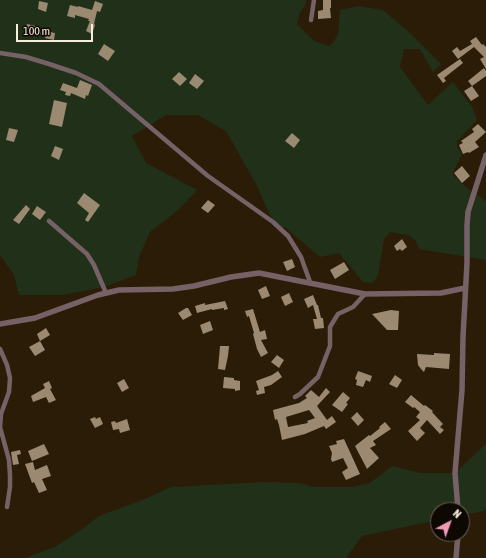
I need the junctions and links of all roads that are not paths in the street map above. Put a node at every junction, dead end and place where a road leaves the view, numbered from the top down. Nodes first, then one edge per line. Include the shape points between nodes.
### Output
1 (314, 0) edge
2 (311, 20) dead end
3 (0, 53) edge
4 (486, 155) edge
5 (49, 222) dead end
6 (310, 282) junction
7 (465, 288) junction
8 (106, 293) junction
9 (365, 294) junction
10 (0, 324) edge
11 (0, 349) edge
12 (295, 397) dead end
13 (0, 428) edge
14 (457, 502) edge
15 (7, 507) dead end
16 (457, 542) edge
17 (456, 558) edge

1 - 2 street
3 - 6 street via 49,64 99,84 208,176 273,222 288,236 301,257
4 - 7 street via 468,212
5 - 8 street via 87,254
6 - 8 street via 259,273 173,289 119,290
6 - 9 street
7 - 9 street via 434,293
7 - 14 street via 462,390 455,473
8 - 10 street via 35,318
9 - 12 street via 353,307 338,314 330,328 330,346 318,377
11 - 13 street via 10,378
13 - 15 street via 9,460 10,487
16 - 17 street

